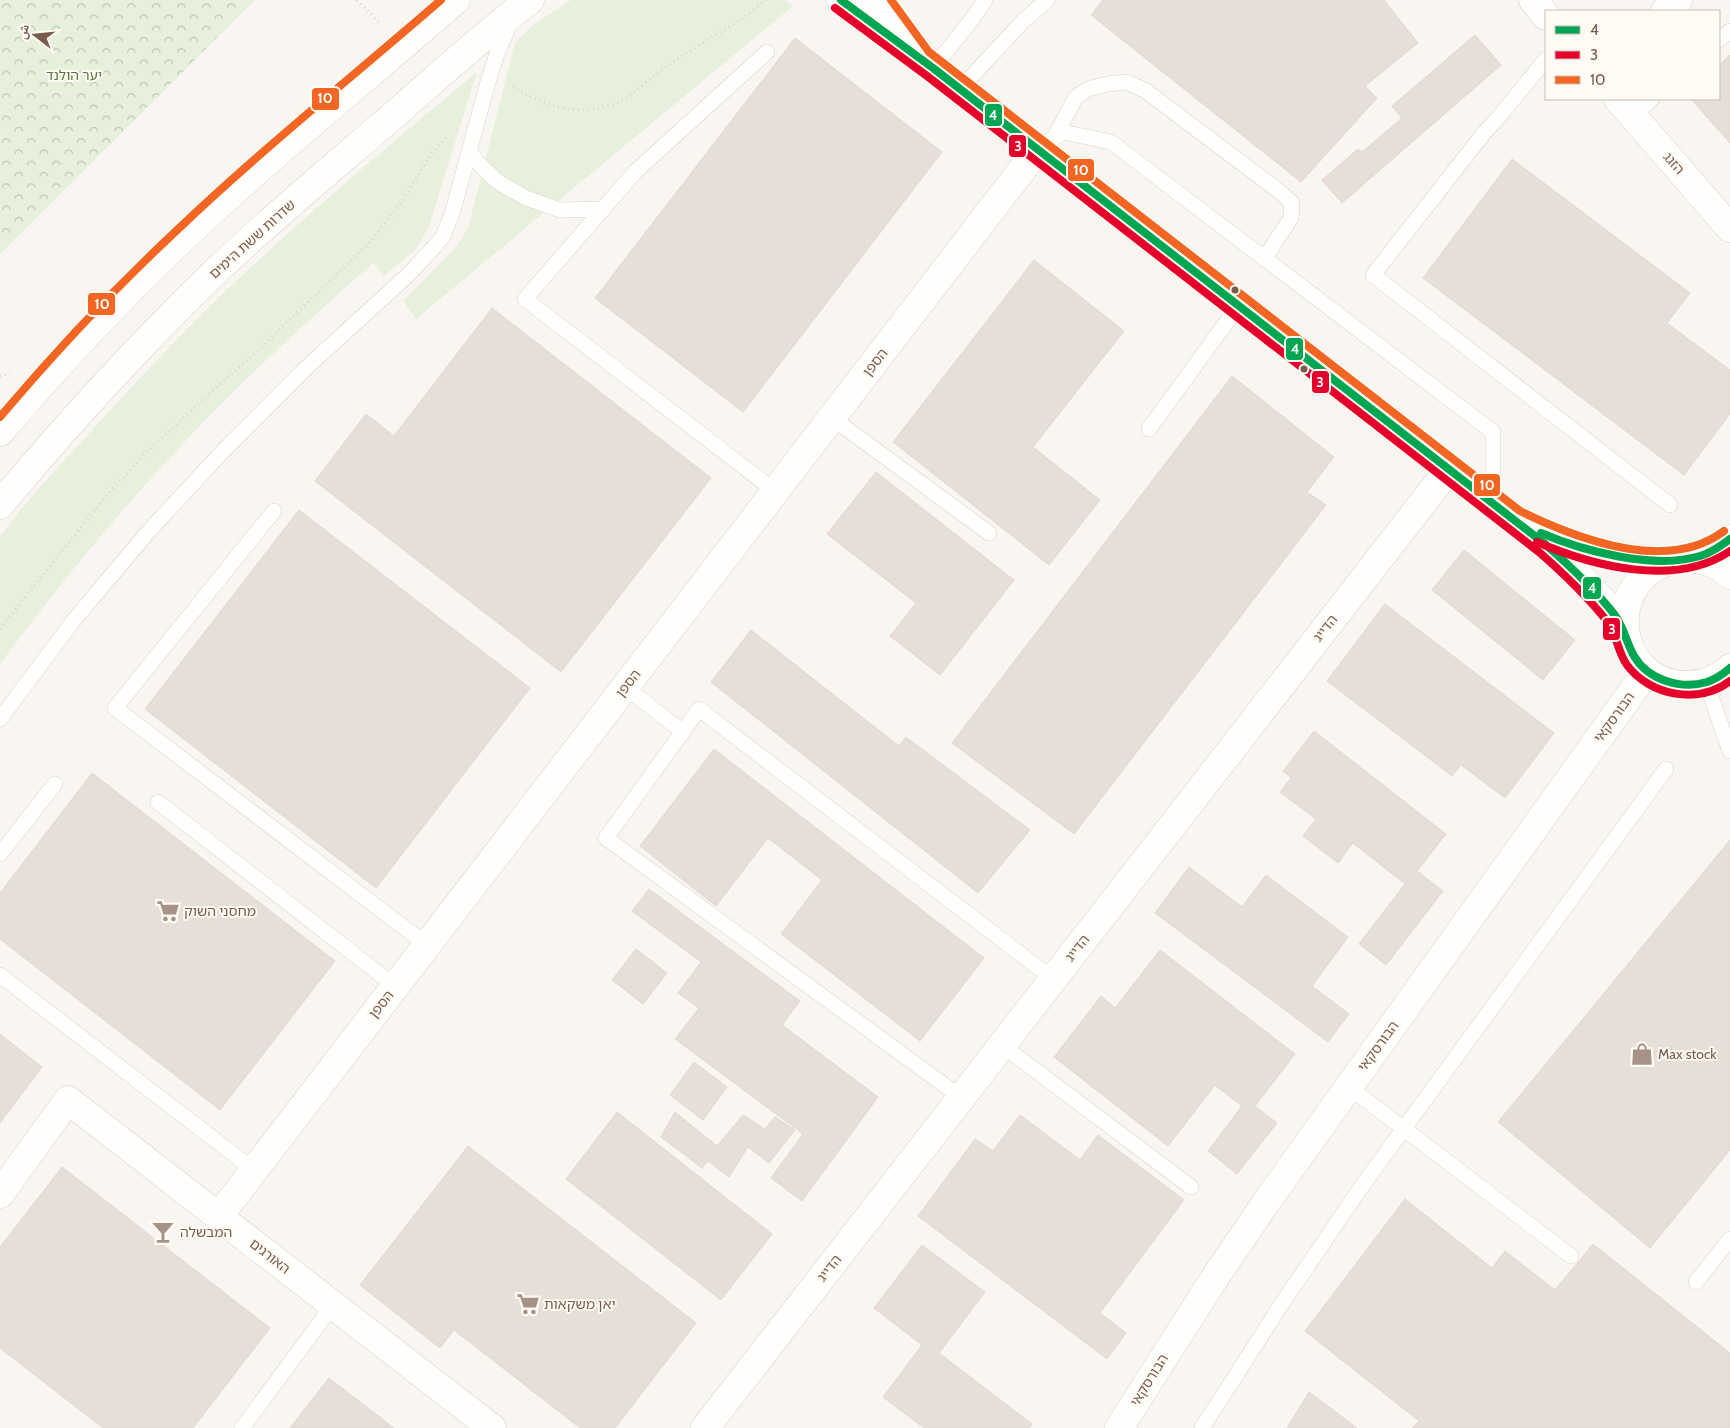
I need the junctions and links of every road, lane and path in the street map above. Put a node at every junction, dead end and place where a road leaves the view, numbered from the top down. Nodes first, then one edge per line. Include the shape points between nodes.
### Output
1 (456, 0) edge
2 (530, 0) edge
3 (765, 0) edge
4 (841, 0) edge
5 (879, 0) edge
6 (985, 0) edge
7 (1047, 0) edge
8 (1533, 0) edge
9 (1678, 0) edge
10 (1666, 10) edge
11 (1545, 15) edge
12 (1730, 30) edge
13 (1720, 39) edge
14 (767, 52) dead end
15 (1545, 60) edge
16 (927, 64) junction
17 (960, 89) junction
18 (1634, 104) edge
19 (481, 108) junction
20 (1046, 143) junction
21 (469, 151) junction
22 (604, 209) junction
23 (1730, 228) edge
24 (1264, 259) junction
25 (1239, 305) junction
26 (832, 418) junction
27 (1149, 429) dead end
28 (0, 432) edge
29 (1449, 469) junction
30 (775, 492) junction
31 (1493, 503) junction
32 (1670, 504) dead end
33 (0, 505) edge
34 (274, 511) dead end
35 (1515, 520) junction
36 (989, 534) dead end
37 (1730, 539) edge
38 (1680, 560) junction
39 (1730, 575) edge
40 (0, 629) edge
41 (1624, 629) junction
42 (1730, 668) edge
43 (1647, 671) junction
44 (1706, 682) junction
45 (625, 687) junction
46 (0, 719) edge
47 (683, 732) junction
48 (1730, 751) edge
49 (1666, 769) dead end
50 (55, 784) dead end
51 (158, 802) dead end
52 (0, 854) edge
53 (427, 945) junction
54 (0, 975) edge
55 (1054, 979) junction
56 (395, 986) junction
57 (1002, 1045) junction
58 (1349, 1087) junction
59 (962, 1098) junction
60 (1405, 1129) junction
61 (254, 1170) junction
62 (1191, 1187) dead end
63 (0, 1194) edge
64 (219, 1216) junction
65 (1730, 1240) edge
66 (1570, 1256) dead end
67 (1696, 1282) dead end
68 (333, 1305) junction
69 (242, 1428) edge
70 (492, 1428) edge
71 (705, 1428) edge
72 (1119, 1428) edge
73 (1202, 1428) edge

1 - 28 street via 182,239 84,337
2 - 19 lane via 512,21 500,46
2 - 33 street, שדרות ששת הימים via 334,166 214,273 118,370
3 - 19 path via 677,59 632,95 616,103 593,110 571,110 530,98 510,84
4 - 16 street
5 - 16 street
6 - 16 lane via 970,22
7 - 17 lane
8 - 11 street
9 - 10 street
12 - 13 lane
14 - 22 lane via 636,171
15 - 32 lane via 1484,132 1373,275
16 - 17 street
17 - 20 street
18 - 23 street, הזגג
19 - 21 lane
19 - 40 path via 447,135 430,155 402,202 370,242 208,394 107,495
20 - 24 lane via 1063,132 1111,142
20 - 24 lane via 1076,97 1088,90 1127,82 1146,91 1292,203 1291,218
20 - 25 street
20 - 26 street, הספן
21 - 22 lane via 498,182 526,198 560,210
21 - 46 lane via 448,225 424,260 306,368 148,532 74,620
22 - 30 lane via 524,299
24 - 31 lane via 1493,432
25 - 27 lane
25 - 29 street
26 - 30 street, הספן
26 - 36 lane
29 - 31 street
29 - 55 street, הדייג
30 - 45 street, הספן
31 - 35 street
34 - 53 lane via 115,708
35 - 38 street via 1584,548 1622,557
35 - 41 street via 1588,584
37 - 38 street via 1711,551
38 - 39 street via 1716,565
38 - 41 street via 1646,573 1626,604
41 - 43 street via 1631,652
42 - 44 street
43 - 44 street via 1669,683
43 - 58 street, הבורסקאי
44 - 48 lane
45 - 47 lane
45 - 53 street, הספן
47 - 55 lane via 699,709
47 - 59 lane via 606,838
49 - 60 lane
50 - 52 lane
51 - 56 lane
53 - 56 street, הספן
54 - 61 lane
55 - 57 street, הדייג
56 - 61 street, הספן
57 - 59 street, הדייג
57 - 62 lane
58 - 60 lane
58 - 72 street, הבורסקאי via 1219,1271
59 - 71 street, הדייג
60 - 66 lane
60 - 73 lane via 1322,1244
61 - 64 street, הספן
63 - 64 street, האורגים via 68,1100
64 - 68 street, האורגים
65 - 67 lane
68 - 69 lane
68 - 70 street, האורגים

